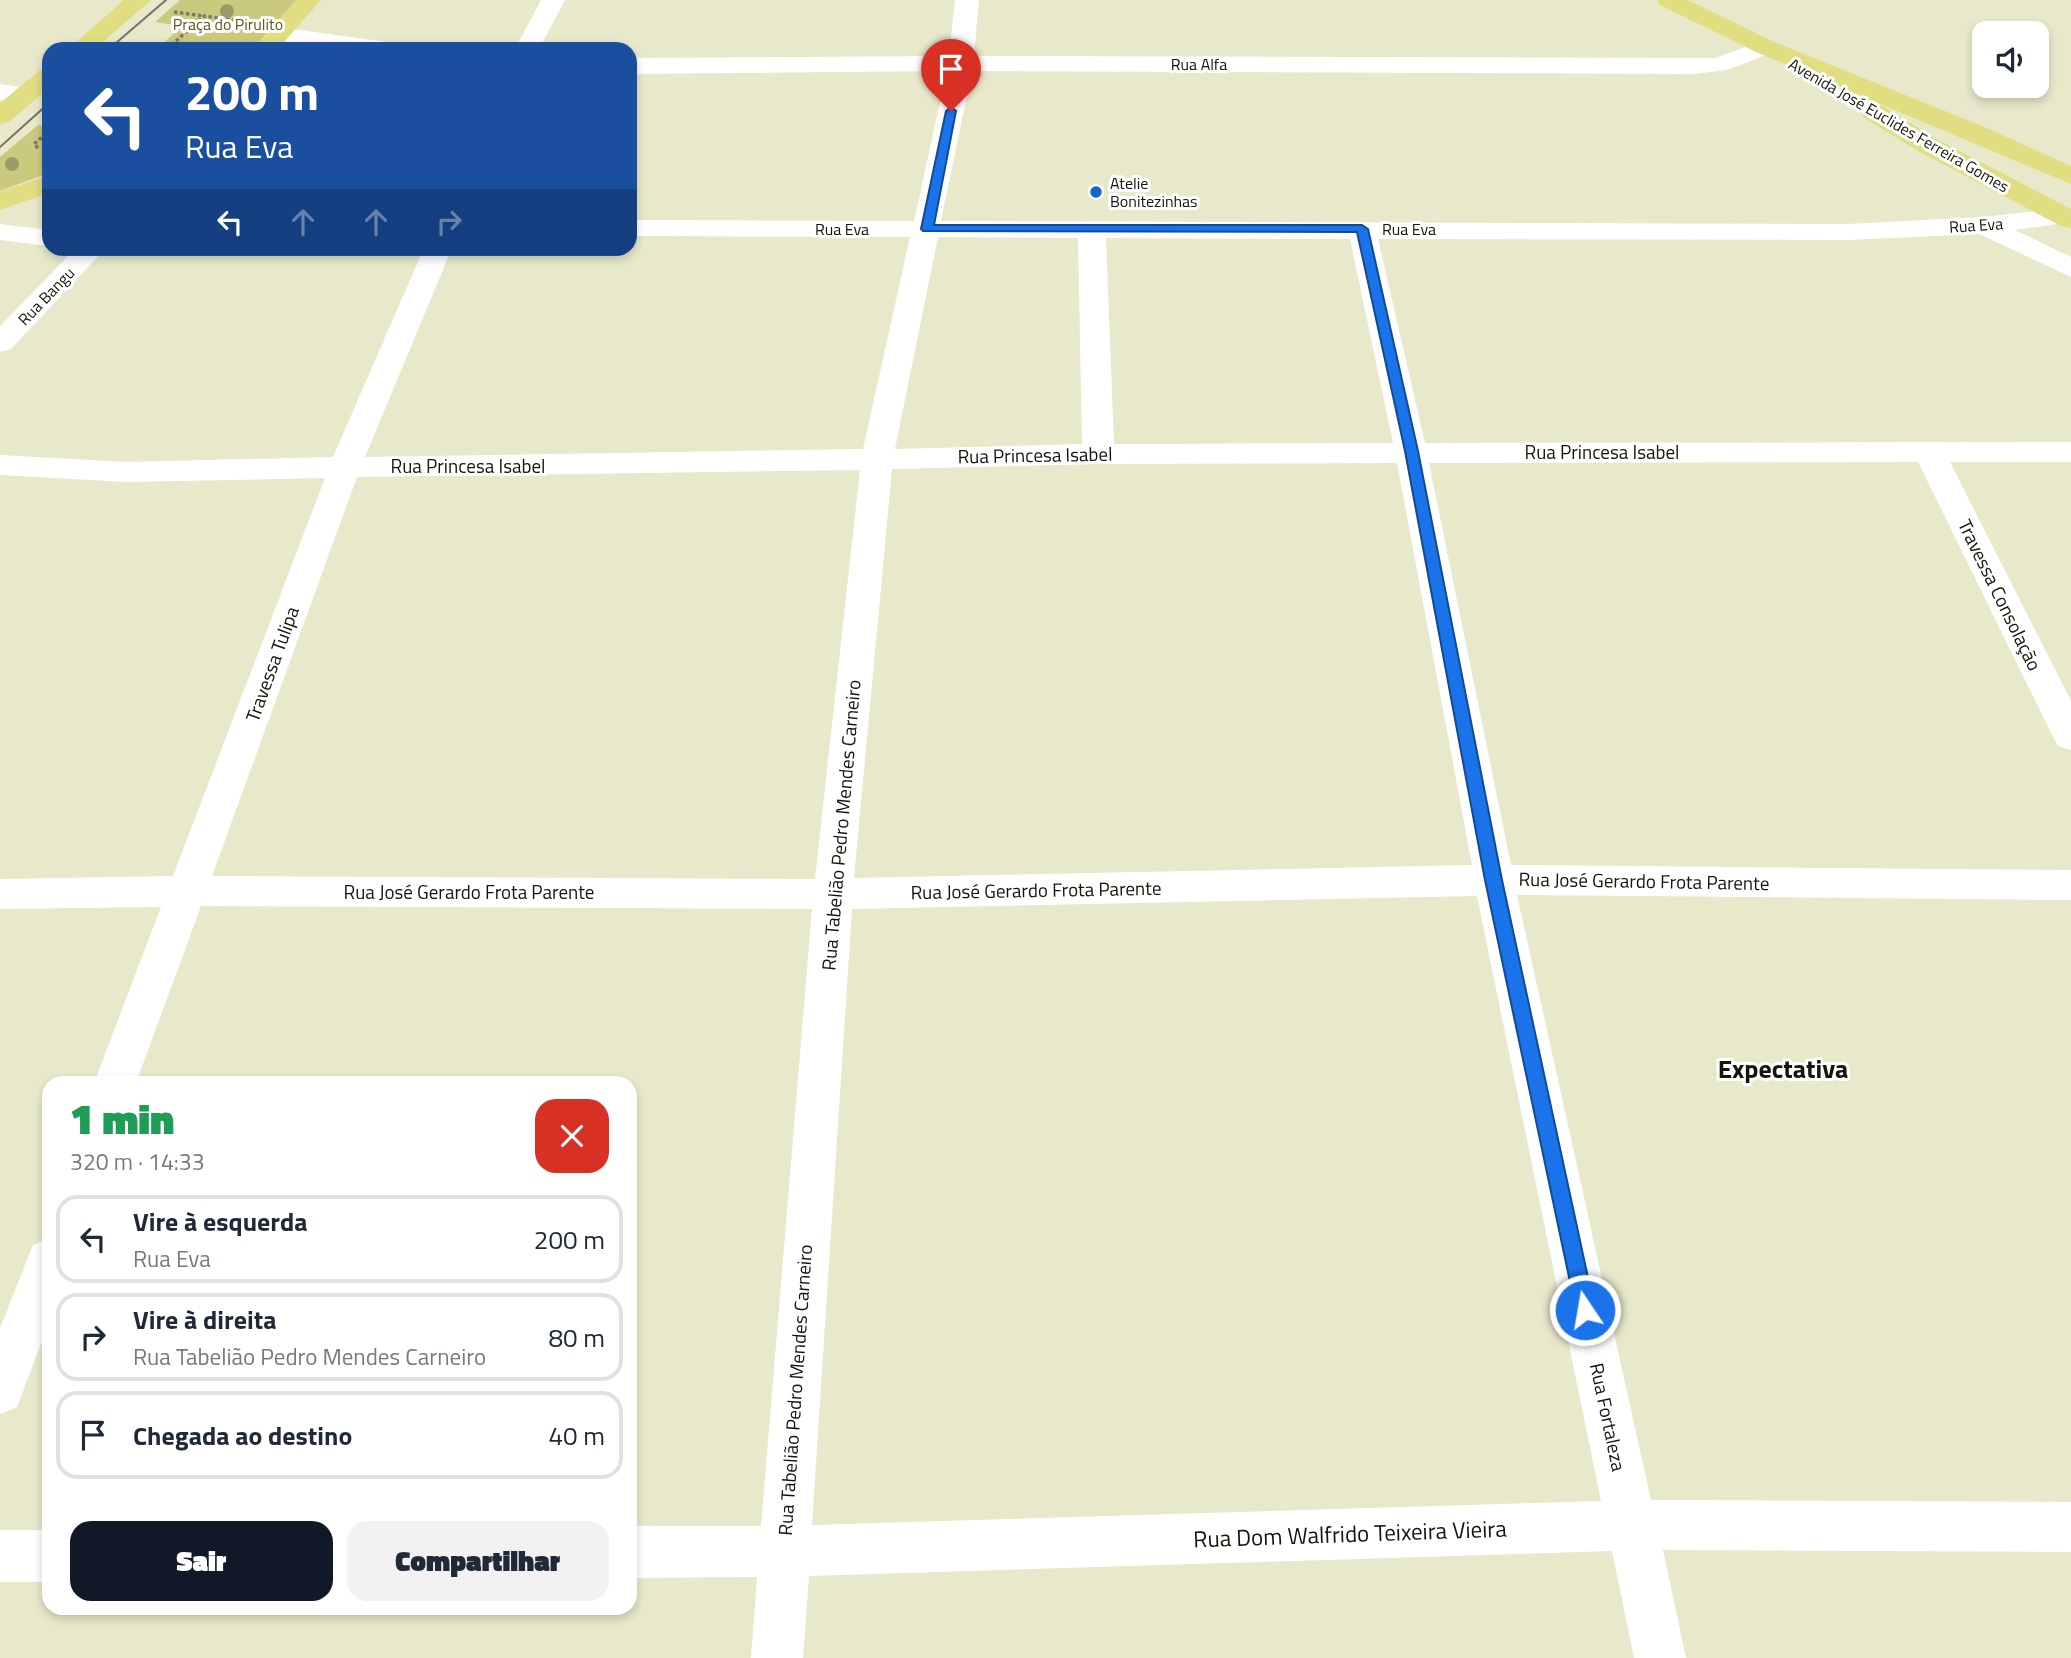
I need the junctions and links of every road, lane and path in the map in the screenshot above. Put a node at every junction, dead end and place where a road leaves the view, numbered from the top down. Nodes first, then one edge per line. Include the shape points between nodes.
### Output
1 (139, 0) edge
2 (309, 0) edge
3 (553, 0) edge
4 (967, 0) edge
5 (1669, 0) edge
6 (183, 13) dead end
7 (176, 18) dead end
8 (275, 37) edge
9 (88, 42) edge
10 (175, 42) edge
11 (322, 42) edge
12 (531, 42) edge
13 (1765, 47) junction
14 (961, 63) junction
15 (637, 66) edge
16 (42, 81) edge
17 (0, 92) edge
18 (26, 94) junction
19 (0, 116) edge
20 (42, 138) edge
21 (34, 145) dead end
22 (2071, 176) edge
23 (42, 186) edge
24 (0, 202) edge
25 (2067, 218) edge
26 (1983, 225) junction
27 (637, 228) edge
28 (927, 229) junction
29 (1092, 229) junction
30 (1362, 229) junction
31 (0, 232) edge
32 (42, 237) edge
33 (84, 256) edge
34 (435, 256) edge
35 (2071, 268) edge
36 (0, 343) edge
37 (1411, 451) junction
38 (2071, 452) edge
39 (1929, 453) junction
40 (1098, 454) junction
41 (877, 458) junction
42 (0, 465) edge
43 (345, 467) junction
44 (2071, 737) edge
45 (1494, 880) junction
46 (2071, 885) edge
47 (187, 891) junction
48 (0, 894) edge
49 (834, 894) junction
50 (118, 1076) edge
51 (42, 1279) edge
52 (0, 1391) edge
53 (1631, 1525) junction
54 (2071, 1527) edge
55 (783, 1551) junction
56 (637, 1552) edge
57 (0, 1556) edge
58 (42, 1556) edge
59 (777, 1658) edge
60 (1660, 1658) edge

1 - 9 main road
2 - 8 main road
3 - 12 street
4 - 14 street, Rua Tabelião Pedro Mendes Carneiro
5 - 13 main road, Avenida José Euclides Ferreira Gomes
6 - 7 path
8 - 10 path via 204,16
8 - 11 street
13 - 14 street, Rua Alfa via 1718,65 1694,66
13 - 22 main road, Avenida José Euclides Ferreira Gomes
13 - 25 main road, Avenida José Euclides Ferreira Gomes via 1927,145
14 - 15 street, Rua Alfa
14 - 28 street, Rua Tabelião Pedro Mendes Carneiro
16 - 18 main road
17 - 18 street
18 - 19 main road
20 - 21 path
23 - 24 main road
25 - 26 street, Rua Eva
26 - 30 street, Rua Eva via 1847,232
26 - 35 street
27 - 28 street, Rua Eva
28 - 29 street, Rua Eva
28 - 41 street, Rua Tabelião Pedro Mendes Carneiro
29 - 30 street, Rua Eva
29 - 40 street
30 - 37 street, Rua Fortaleza
31 - 32 street
33 - 36 street, Rua Bangu
34 - 43 street, Travessa Tulipa
37 - 39 street, Rua Princesa Isabel
37 - 40 street, Rua Princesa Isabel
37 - 45 street, Rua Fortaleza
38 - 39 street, Rua Princesa Isabel
39 - 44 street, Travessa Consolação
40 - 41 street, Rua Princesa Isabel
41 - 43 street, Rua Princesa Isabel
41 - 49 street, Rua Tabelião Pedro Mendes Carneiro
42 - 43 street, Rua Princesa Isabel via 126,472
43 - 47 street, Travessa Tulipa
45 - 46 street, Rua José Gerardo Frota Parente
45 - 49 street, Rua José Gerardo Frota Parente
45 - 53 street, Rua Fortaleza
47 - 48 street, Rua José Gerardo Frota Parente
47 - 49 street, Rua José Gerardo Frota Parente
47 - 50 street, Travessa Tulipa
49 - 55 street, Rua Tabelião Pedro Mendes Carneiro
51 - 52 street
53 - 54 street, Rua Dom Walfrido Teixeira Vieira
53 - 55 street, Rua Dom Walfrido Teixeira Vieira
53 - 60 street, Rua Fortaleza
55 - 56 street, Rua Dom Walfrido Teixeira Vieira
55 - 59 street, Rua Tabelião Pedro Mendes Carneiro
57 - 58 street

